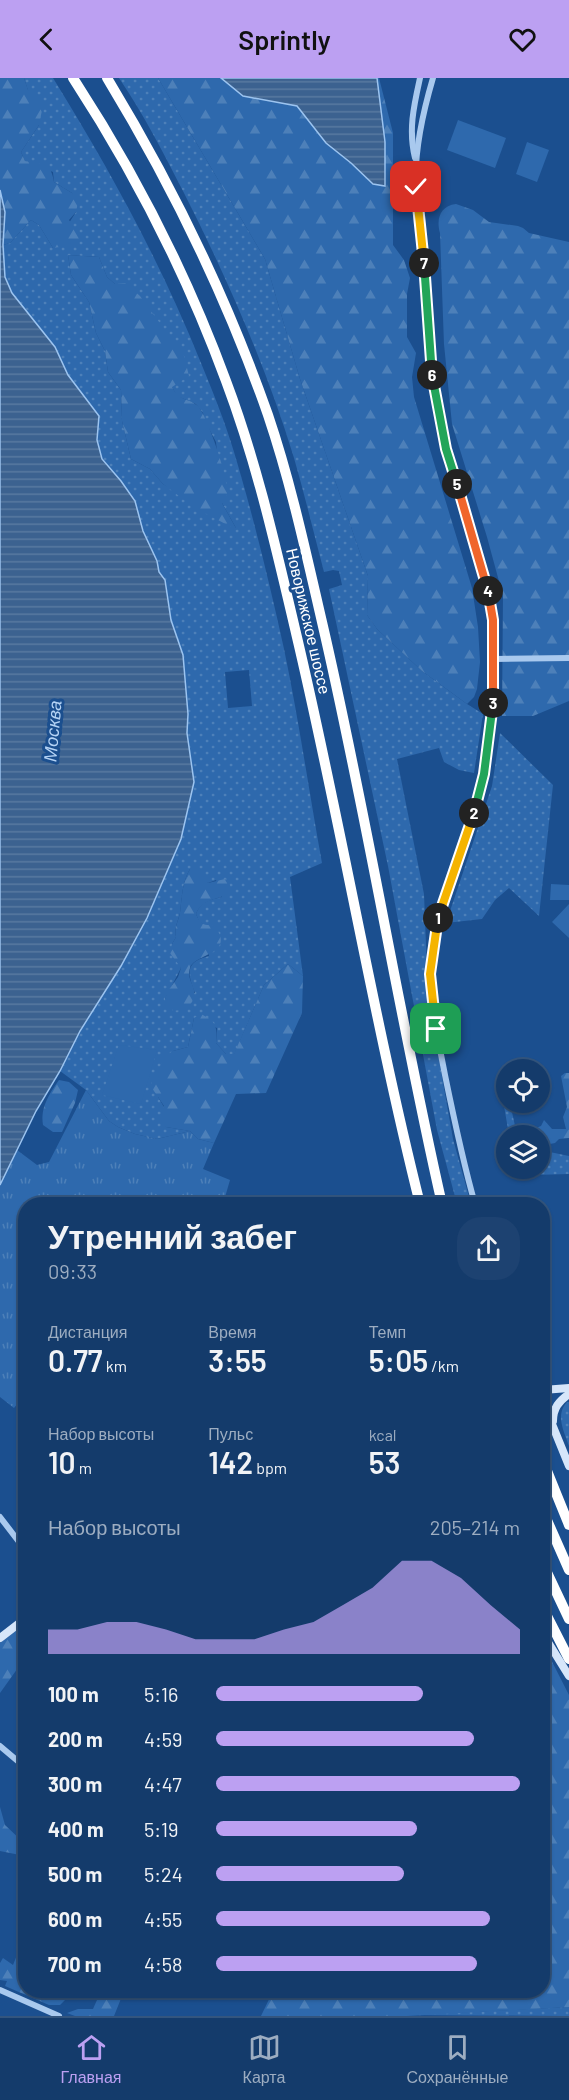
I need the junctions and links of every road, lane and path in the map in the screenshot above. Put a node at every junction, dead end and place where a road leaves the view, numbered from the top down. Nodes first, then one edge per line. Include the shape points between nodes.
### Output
1 (74, 78) edge
2 (107, 78) edge
3 (420, 78) edge
4 (433, 78) edge
5 (416, 161) junction
6 (569, 658) edge
7 (494, 659) junction
8 (418, 1197) edge
9 (441, 1197) edge
10 (473, 1197) edge
11 (569, 1388) edge
12 (550, 1389) edge
13 (569, 1394) edge
14 (550, 1417) edge
15 (554, 1425) junction
16 (569, 1467) edge
17 (550, 1478) edge
18 (0, 1517) edge
19 (569, 1525) edge
20 (550, 1527) edge
21 (18, 1541) edge
22 (569, 1570) edge
23 (550, 1579) edge
24 (569, 1619) edge
25 (550, 1622) edge
26 (18, 1624) edge
27 (0, 1638) edge
28 (550, 1645) edge
29 (569, 1659) edge
30 (569, 1676) edge
31 (0, 1746) edge
32 (18, 1761) edge
33 (0, 1990) edge
34 (18, 1998) edge
35 (18, 1998) edge
36 (59, 2016) edge

1 - 8 highway, Новорижское шоссе via 150,209 207,333 245,436 308,682
2 - 9 highway, Новорижское шоссе via 210,271 254,379 285,471 362,800
3 - 5 street via 412,114
4 - 5 street
5 - 7 street via 431,370 446,449 486,579
6 - 7 street
7 - 10 street via 484,774 470,826 441,904 430,974 454,1122
11 - 12 street
13 - 15 street via 555,1410
14 - 15 street
15 - 16 street
17 - 19 highway
18 - 21 street
20 - 22 highway
23 - 24 highway
25 - 29 highway
26 - 27 street
28 - 30 street
31 - 32 street
33 - 34 street
35 - 36 street

